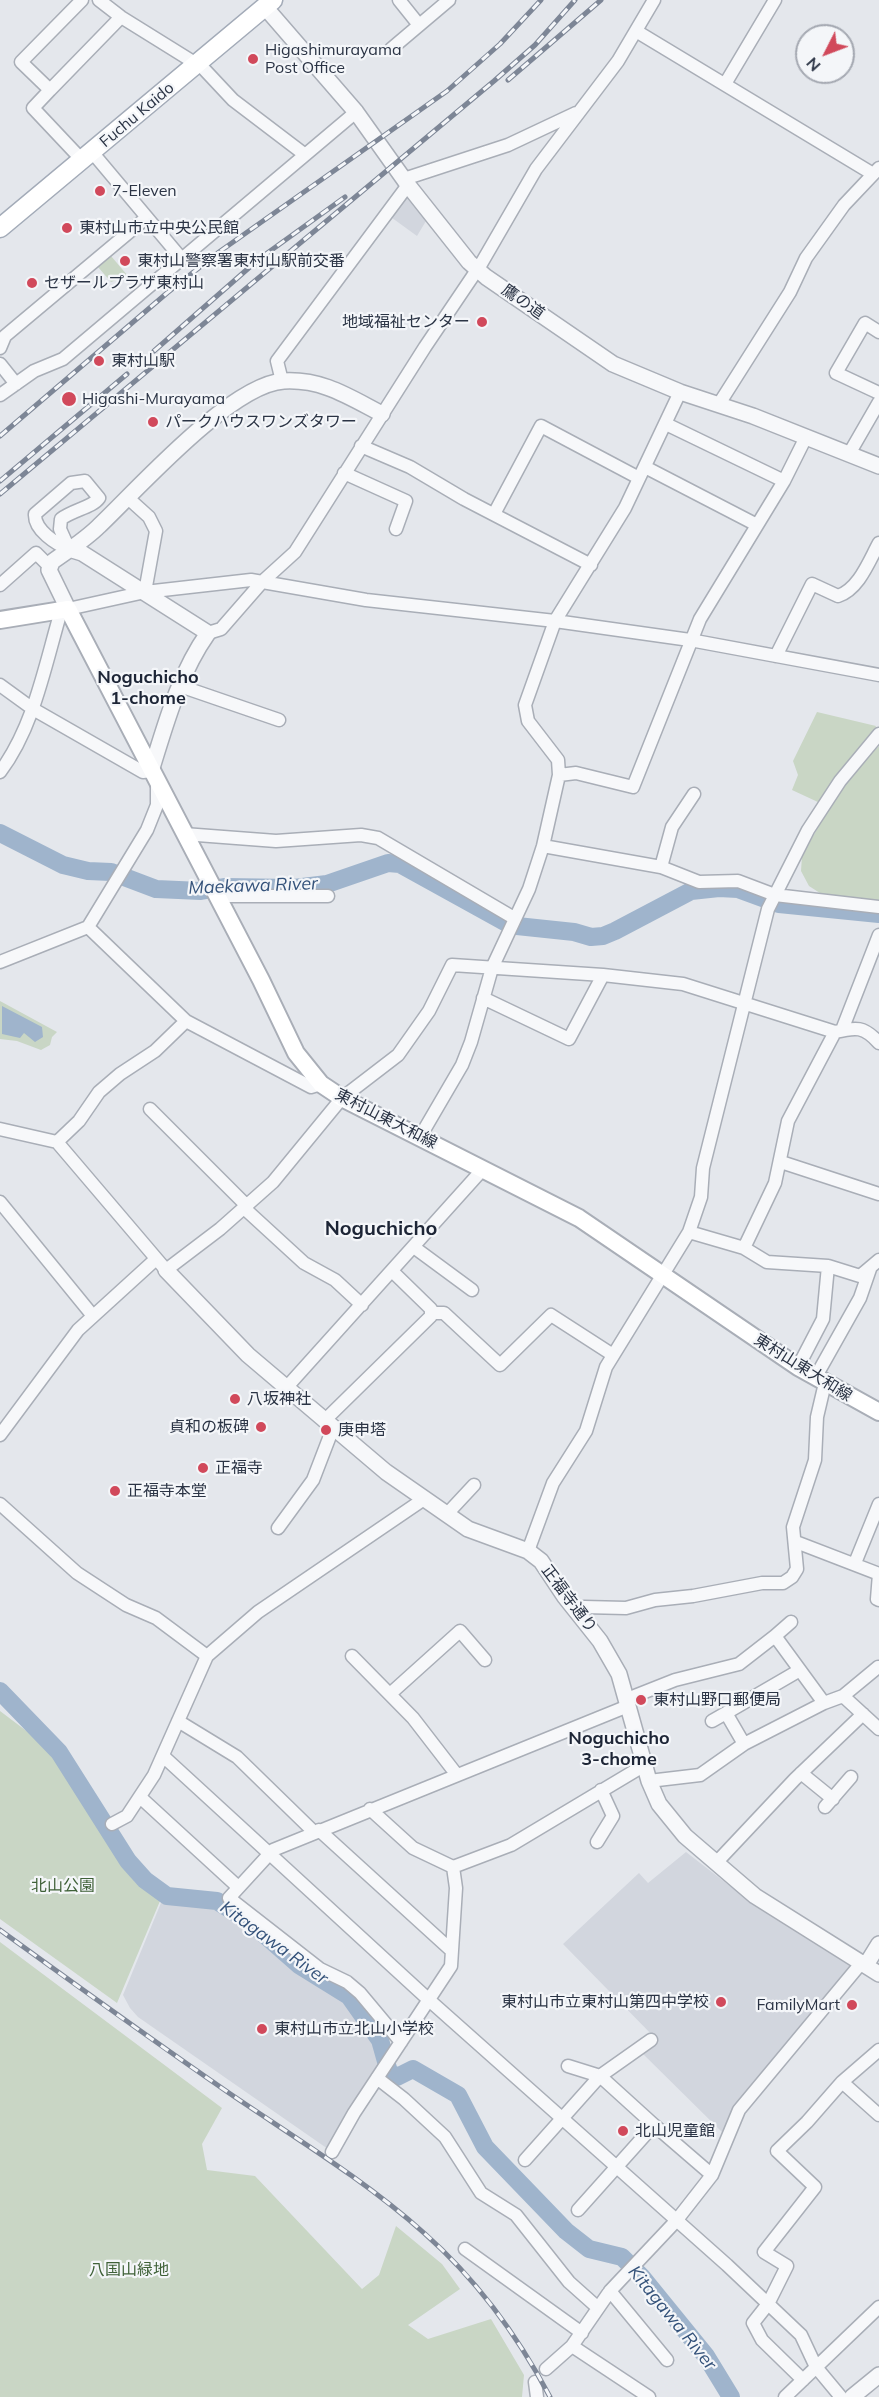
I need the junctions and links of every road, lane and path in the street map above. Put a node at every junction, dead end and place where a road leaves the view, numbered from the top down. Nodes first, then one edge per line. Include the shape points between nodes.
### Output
1 (82, 0) edge
2 (99, 0) edge
3 (399, 0) edge
4 (449, 0) edge
5 (654, 0) edge
6 (775, 0) edge
7 (265, 2) edge
8 (121, 17) junction
9 (419, 25) junction
10 (636, 31) junction
11 (391, 49) dead end
12 (197, 65) junction
13 (725, 84) junction
14 (50, 90) junction
15 (356, 112) junction
16 (576, 113) junction
17 (304, 154) junction
18 (87, 156) junction
19 (876, 171) edge
20 (406, 182) junction
21 (146, 218) junction
22 (0, 228) edge
23 (181, 258) junction
24 (476, 269) junction
25 (879, 332) edge
26 (0, 348) edge
27 (0, 364) edge
28 (282, 381) junction
29 (16, 384) junction
30 (680, 392) junction
31 (879, 393) edge
32 (0, 395) edge
33 (879, 402) edge
34 (719, 404) junction
35 (382, 414) junction
36 (666, 424) junction
37 (806, 437) junction
38 (361, 446) junction
39 (849, 454) junction
40 (879, 466) edge
41 (642, 472) junction
42 (344, 473) junction
43 (784, 481) junction
44 (128, 498) junction
45 (494, 514) junction
46 (60, 523) junction
47 (757, 525) junction
48 (396, 529) dead end
49 (44, 532) junction
50 (879, 543) edge
51 (69, 549) junction
52 (591, 565) junction
53 (49, 566) junction
54 (262, 582) junction
55 (0, 585) edge
56 (145, 592) junction
57 (65, 610) junction
58 (0, 620) edge
59 (555, 621) junction
60 (208, 633) junction
61 (690, 640) junction
62 (776, 656) junction
63 (879, 675) edge
64 (0, 685) edge
65 (180, 686) junction
66 (33, 710) junction
67 (279, 720) dead end
68 (879, 734) edge
69 (0, 772) edge
70 (559, 775) junction
71 (154, 776) junction
72 (694, 794) dead end
73 (184, 834) junction
74 (543, 846) junction
75 (661, 867) junction
76 (214, 890) junction
77 (328, 897) dead end
78 (772, 901) junction
79 (879, 907) edge
80 (512, 923) junction
81 (88, 927) junction
82 (879, 935) edge
83 (0, 962) edge
84 (492, 968) junction
85 (603, 975) junction
86 (483, 998) junction
87 (745, 1006) junction
88 (186, 1021) junction
89 (838, 1031) junction
90 (879, 1043) edge
91 (321, 1084) junction
92 (342, 1098) junction
93 (150, 1109) dead end
94 (0, 1129) edge
95 (420, 1137) junction
96 (57, 1142) junction
97 (781, 1162) junction
98 (483, 1169) junction
99 (878, 1191) edge
100 (0, 1202) edge
101 (245, 1207) junction
102 (689, 1232) junction
103 (415, 1248) junction
104 (744, 1248) junction
105 (161, 1265) junction
106 (874, 1265) edge
107 (828, 1266) junction
108 (392, 1271) junction
109 (662, 1276) junction
110 (472, 1290) dead end
111 (362, 1305) junction
112 (431, 1312) junction
113 (93, 1316) junction
114 (613, 1355) junction
115 (798, 1367) junction
116 (820, 1381) junction
117 (286, 1388) junction
118 (879, 1412) edge
119 (328, 1425) junction
120 (0, 1435) edge
121 (474, 1485) dead end
122 (424, 1499) junction
123 (0, 1504) edge
124 (879, 1504) edge
125 (447, 1514) junction
126 (278, 1528) dead end
127 (796, 1542) junction
128 (528, 1551) junction
129 (855, 1563) junction
130 (879, 1600) edge
131 (578, 1612) junction
132 (791, 1622) dead end
133 (775, 1636) junction
134 (207, 1656) junction
135 (352, 1656) dead end
136 (484, 1660) dead end
137 (878, 1667) edge
138 (800, 1670) junction
139 (390, 1694) junction
140 (843, 1696) junction
141 (628, 1702) junction
142 (824, 1703) junction
143 (726, 1713) junction
144 (863, 1714) junction
145 (178, 1720) junction
146 (712, 1721) dead end
147 (879, 1729) edge
148 (744, 1744) junction
149 (162, 1756) junction
150 (646, 1773) junction
151 (801, 1773) junction
152 (457, 1775) junction
153 (851, 1777) dead end
154 (601, 1790) junction
155 (141, 1797) junction
156 (370, 1809) junction
157 (112, 1824) dead end
158 (316, 1831) junction
159 (597, 1842) dead end
160 (269, 1853) junction
161 (716, 1863) junction
162 (453, 1867) junction
163 (237, 1886) junction
164 (879, 1944) edge
165 (452, 1951) junction
166 (866, 1965) junction
167 (879, 1974) edge
168 (429, 2000) junction
169 (651, 2040) dead end
170 (399, 2045) junction
171 (879, 2050) edge
172 (568, 2066) dead end
173 (379, 2074) junction
174 (600, 2076) junction
175 (842, 2082) junction
176 (879, 2115) edge
177 (561, 2118) junction
178 (654, 2125) junction
179 (332, 2152) dead end
180 (525, 2160) dead end
181 (615, 2167) junction
182 (712, 2175) junction
183 (578, 2210) dead end
184 (676, 2221) junction
185 (465, 2249) dead end
186 (610, 2290) junction
187 (768, 2304) junction
188 (597, 2307) junction
189 (879, 2307) edge
190 (582, 2333) junction
191 (572, 2346) junction
192 (667, 2360) dead end
193 (816, 2367) junction
194 (546, 2369) dead end
195 (879, 2375) edge
196 (803, 2380) junction
197 (535, 2382) dead end
198 (852, 2396) edge
199 (537, 2397) edge
200 (649, 2397) edge
201 (785, 2397) edge

1 - 14 street via 21,62
2 - 8 street
3 - 9 street
4 - 9 street
5 - 10 street
6 - 13 street
7 - 12 main road, Fuchu Kaido
7 - 15 street, 鷹の道
8 - 12 street
8 - 14 street
9 - 11 street
10 - 13 street
10 - 16 street via 603,82
12 - 17 street via 233,100
12 - 18 main road, Fuchu Kaido
13 - 19 street
14 - 18 street via 33,108
15 - 17 street
15 - 20 street, 鷹の道
16 - 20 street via 508,145
16 - 24 street via 536,169
17 - 23 street
18 - 21 street
18 - 22 main road, Fuchu Kaido
19 - 34 street via 844,205 806,258 790,292
20 - 24 street, 鷹の道
20 - 28 street via 277,361
21 - 23 street
21 - 26 street via 5,336
23 - 29 street via 63,359 34,371
24 - 30 street, 鷹の道 via 613,364
24 - 35 street
25 - 31 street via 865,323 836,373
27 - 29 street
28 - 35 street via 324,384
28 - 44 street via 258,388 228,406
29 - 32 street
30 - 34 street, 鷹の道
30 - 36 street
33 - 39 street
34 - 37 street, 鷹の道
35 - 38 street
36 - 41 street
36 - 43 street
37 - 39 street, 鷹の道
37 - 43 street
38 - 42 street
38 - 45 street via 410,467
39 - 40 street, 鷹の道
41 - 45 street via 542,426
41 - 47 street
41 - 52 street
42 - 48 street via 406,501
42 - 54 street via 295,552
43 - 47 street
44 - 51 street
44 - 56 street via 149,517 156,531
45 - 52 street
46 - 49 street via 52,531
46 - 49 street via 73,510 98,501 89,482 71,483 36,512 35,519
46 - 51 street
47 - 61 street
49 - 51 street
50 - 62 street via 860,578 846,593 838,596 812,584
51 - 53 street
51 - 56 street
52 - 59 street
53 - 55 street via 36,553
53 - 57 street
54 - 56 street
54 - 59 street via 377,601
54 - 60 street via 221,629
56 - 57 street
56 - 60 street
57 - 58 main road
57 - 66 street
57 - 71 main road, 東村山東大和線
59 - 61 street
59 - 70 street via 525,711 528,721 558,760
60 - 65 street via 193,654
61 - 62 street
61 - 70 street via 633,787 576,772
62 - 63 street
64 - 66 street
65 - 67 street
65 - 71 street
66 - 69 street
66 - 71 street
68 - 78 street via 840,781 808,830
70 - 74 street
71 - 73 main road, 東村山東大和線
71 - 81 street via 158,796 155,813
72 - 75 street via 672,827
73 - 76 main road, 東村山東大和線
73 - 80 street via 276,841 361,835 378,838
74 - 75 street
74 - 80 street via 529,889
75 - 78 street via 699,882 738,881
76 - 77 street
76 - 91 main road, 東村山東大和線 via 296,1053
78 - 79 street
78 - 87 street
80 - 84 street
81 - 83 street
81 - 88 street
82 - 89 street
84 - 85 street
84 - 86 street
84 - 92 street via 452,965 429,1011 398,1055
85 - 86 street via 569,1039
85 - 87 street via 683,984
86 - 95 street via 462,1065
87 - 89 street
87 - 102 street via 704,1168 701,1197
88 - 91 street via 311,1087
88 - 96 street via 155,1051 99,1092 79,1121
89 - 90 street via 855,1027 867,1030
89 - 97 street via 788,1121
91 - 92 main road, 東村山東大和線
92 - 95 main road, 東村山東大和線
92 - 101 street via 273,1182
93 - 101 street
94 - 96 street
95 - 98 main road, 東村山東大和線
96 - 105 street
97 - 99 street
97 - 104 street
98 - 103 street
98 - 109 main road, 東村山東大和線 via 579,1218
100 - 113 street
101 - 105 street
101 - 111 street via 304,1263 334,1280
102 - 104 street
102 - 109 street
103 - 108 street
103 - 110 street
104 - 107 street via 767,1262
105 - 113 street
105 - 117 street, 正福寺通り via 248,1355
106 - 107 street via 860,1276
106 - 116 street
107 - 115 street via 823,1319
108 - 111 street
108 - 112 street
109 - 114 street
109 - 115 main road, 東村山東大和線
111 - 117 street
112 - 114 street via 444,1313 500,1365 550,1315
112 - 119 street
113 - 120 street via 78,1330
114 - 128 street via 586,1431 553,1484
115 - 116 main road, 東村山東大和線
116 - 118 main road, 東村山東大和線
116 - 127 street via 815,1460 793,1527
117 - 119 street, 正福寺通り
119 - 122 street, 正福寺通り
119 - 126 street via 314,1480
121 - 125 street
122 - 125 street, 正福寺通り
122 - 134 street via 258,1612
123 - 134 street via 77,1573 126,1605 156,1618
124 - 129 street
125 - 128 street, 正福寺通り via 468,1529
127 - 129 street
127 - 131 street via 797,1569 783,1583 655,1600 626,1608 584,1607
128 - 131 street, 正福寺通り via 541,1561
129 - 130 street via 879,1574
131 - 141 street, 正福寺通り via 619,1674
132 - 133 street
133 - 138 street
133 - 141 street via 739,1664 675,1680
134 - 145 street
135 - 139 street
136 - 139 street via 460,1631
137 - 140 street
138 - 142 street
138 - 143 street
139 - 152 street
140 - 142 street
140 - 144 street
141 - 150 street, 正福寺通り
141 - 152 street
142 - 148 street
143 - 146 street
143 - 148 street
144 - 147 street
144 - 151 street
145 - 149 street
145 - 158 street via 237,1757
148 - 150 street via 700,1775
149 - 155 street
149 - 160 street
150 - 154 street
150 - 161 street, 正福寺通り via 659,1804 678,1828
151 - 153 street via 829,1803
151 - 161 street
152 - 156 street
154 - 159 street via 613,1816
154 - 162 street via 511,1845
155 - 157 street via 127,1816
155 - 163 street
156 - 158 street
156 - 162 street via 413,1848
158 - 160 street
158 - 165 street
160 - 163 street
160 - 168 street
161 - 166 street, 正福寺通り via 755,1896
162 - 165 street via 456,1888
163 - 170 street via 229,1898 320,1969 354,1988
164 - 166 street
165 - 168 street via 451,1966
166 - 167 street, 正福寺通り
166 - 182 street via 858,1967 739,2110
168 - 170 street
168 - 177 street
169 - 174 street
170 - 173 street
171 - 175 street
172 - 174 street
173 - 179 street
173 - 188 street via 445,2138 481,2193 516,2215 569,2282
174 - 177 street
174 - 178 street
175 - 176 street
175 - 187 street via 777,2151 815,2187 764,2252 787,2266
177 - 180 street
177 - 181 street
178 - 181 street
178 - 182 street
181 - 183 street
181 - 184 street
182 - 184 street
184 - 186 street
184 - 187 street
185 - 190 street
186 - 188 street
186 - 192 street
187 - 193 street via 801,2335
187 - 196 street via 753,2323 762,2340
188 - 190 street
189 - 193 street
190 - 191 street
191 - 194 street
191 - 200 street
193 - 196 street
193 - 198 street
195 - 198 street
196 - 201 street
197 - 199 street

